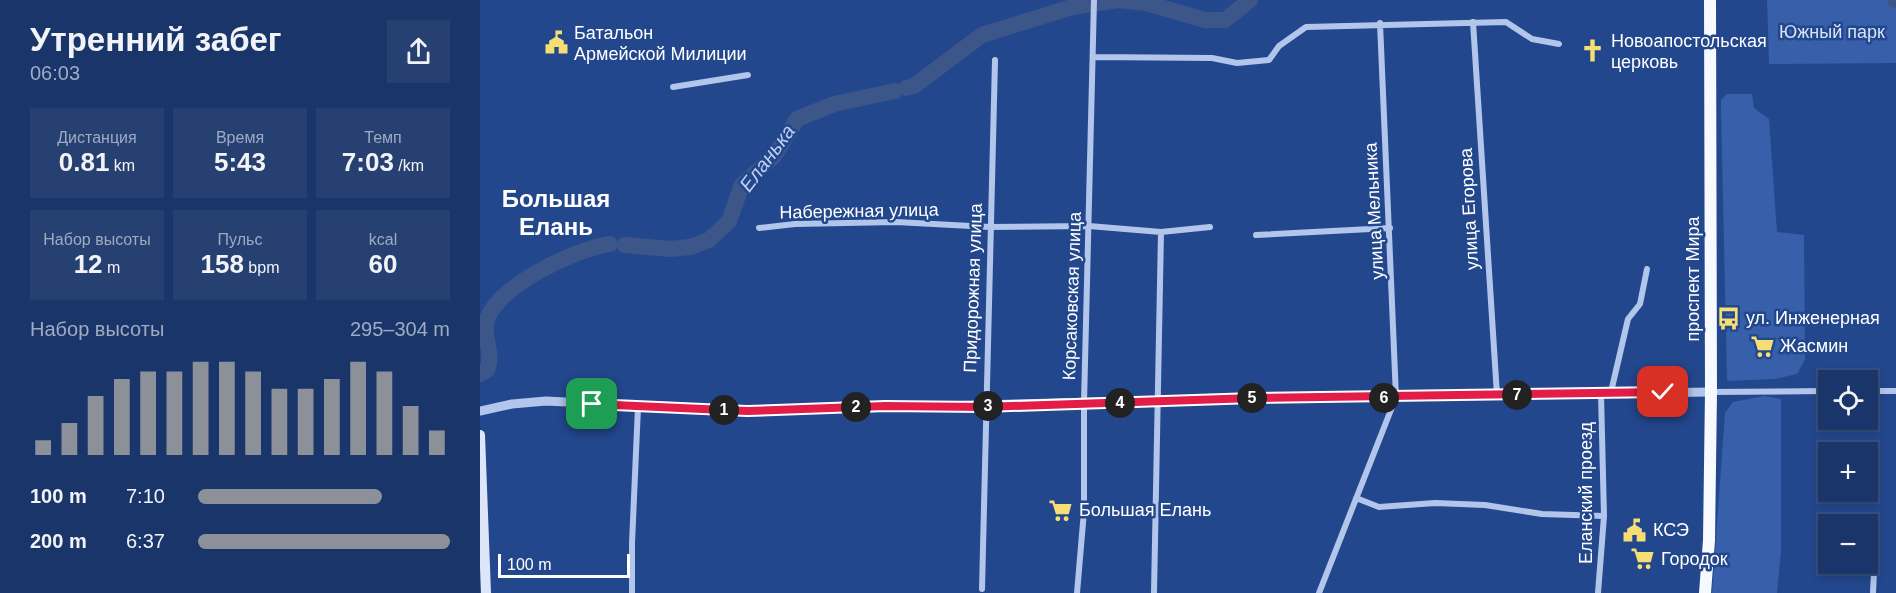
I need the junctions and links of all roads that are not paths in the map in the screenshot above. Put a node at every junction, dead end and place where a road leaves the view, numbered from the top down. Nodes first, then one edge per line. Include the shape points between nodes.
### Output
1 (1094, 0) edge
2 (1710, 0) edge
3 (1473, 21) junction
4 (1380, 23) junction
5 (1559, 44) dead end
6 (1094, 57) junction
7 (995, 60) dead end
8 (748, 75) dead end
9 (674, 87) dead end
10 (1089, 226) junction
11 (990, 227) junction
12 (1210, 227) dead end
13 (759, 228) dead end
14 (1390, 228) junction
15 (1161, 232) junction
16 (1256, 235) dead end
17 (1647, 269) dead end
18 (1818, 391) edge
19 (1878, 391) edge
20 (1896, 391) edge
21 (1711, 392) junction
22 (1606, 393) junction
23 (1497, 395) junction
24 (1396, 398) junction
25 (1084, 403) junction
26 (1160, 403) junction
27 (638, 407) junction
28 (984, 407) junction
29 (480, 411) edge
30 (480, 435) edge
31 (1356, 498) junction
32 (1604, 516) junction
33 (1874, 574) edge
34 (982, 589) dead end
35 (486, 593) edge
36 (632, 593) edge
37 (1077, 593) edge
38 (1154, 593) edge
39 (1319, 593) edge
40 (1598, 593) edge
41 (1705, 593) edge
42 (1873, 593) edge

1 - 6 street, Корсаковская улица
2 - 21 main road, проспект Мира
3 - 4 street
3 - 5 street via 1506,22 1532,39
3 - 23 street, улица Егорова
4 - 6 street via 1306,27 1279,45 1269,60 1237,63 1212,58
4 - 14 street, улица Мельника
6 - 10 street, Корсаковская улица
7 - 11 street, Придорожная улица
8 - 9 street
10 - 11 street, Набережная улица
10 - 15 street, Набережная улица
10 - 25 street, Корсаковская улица
11 - 13 street, Набережная улица via 896,222
11 - 28 street, Придорожная улица
12 - 15 street, Набережная улица
14 - 16 street
14 - 24 street, улица Мельника
15 - 26 street
17 - 22 street via 1640,304 1628,319
18 - 21 street
19 - 20 street
21 - 22 street
21 - 41 main road, проспект Мира
22 - 23 street
22 - 32 street, Еланский проезд
23 - 24 street
24 - 26 street via 1254,398
24 - 31 street
25 - 26 street
25 - 28 street
25 - 37 street, Корсаковская улица via 1084,511
26 - 38 street
27 - 28 street via 747,411
27 - 29 street via 546,401
27 - 36 street
28 - 34 street, Придорожная улица
30 - 35 main road
31 - 32 street via 1379,507 1485,505 1531,513
31 - 39 street
32 - 40 street, Еланский проезд
33 - 42 street

